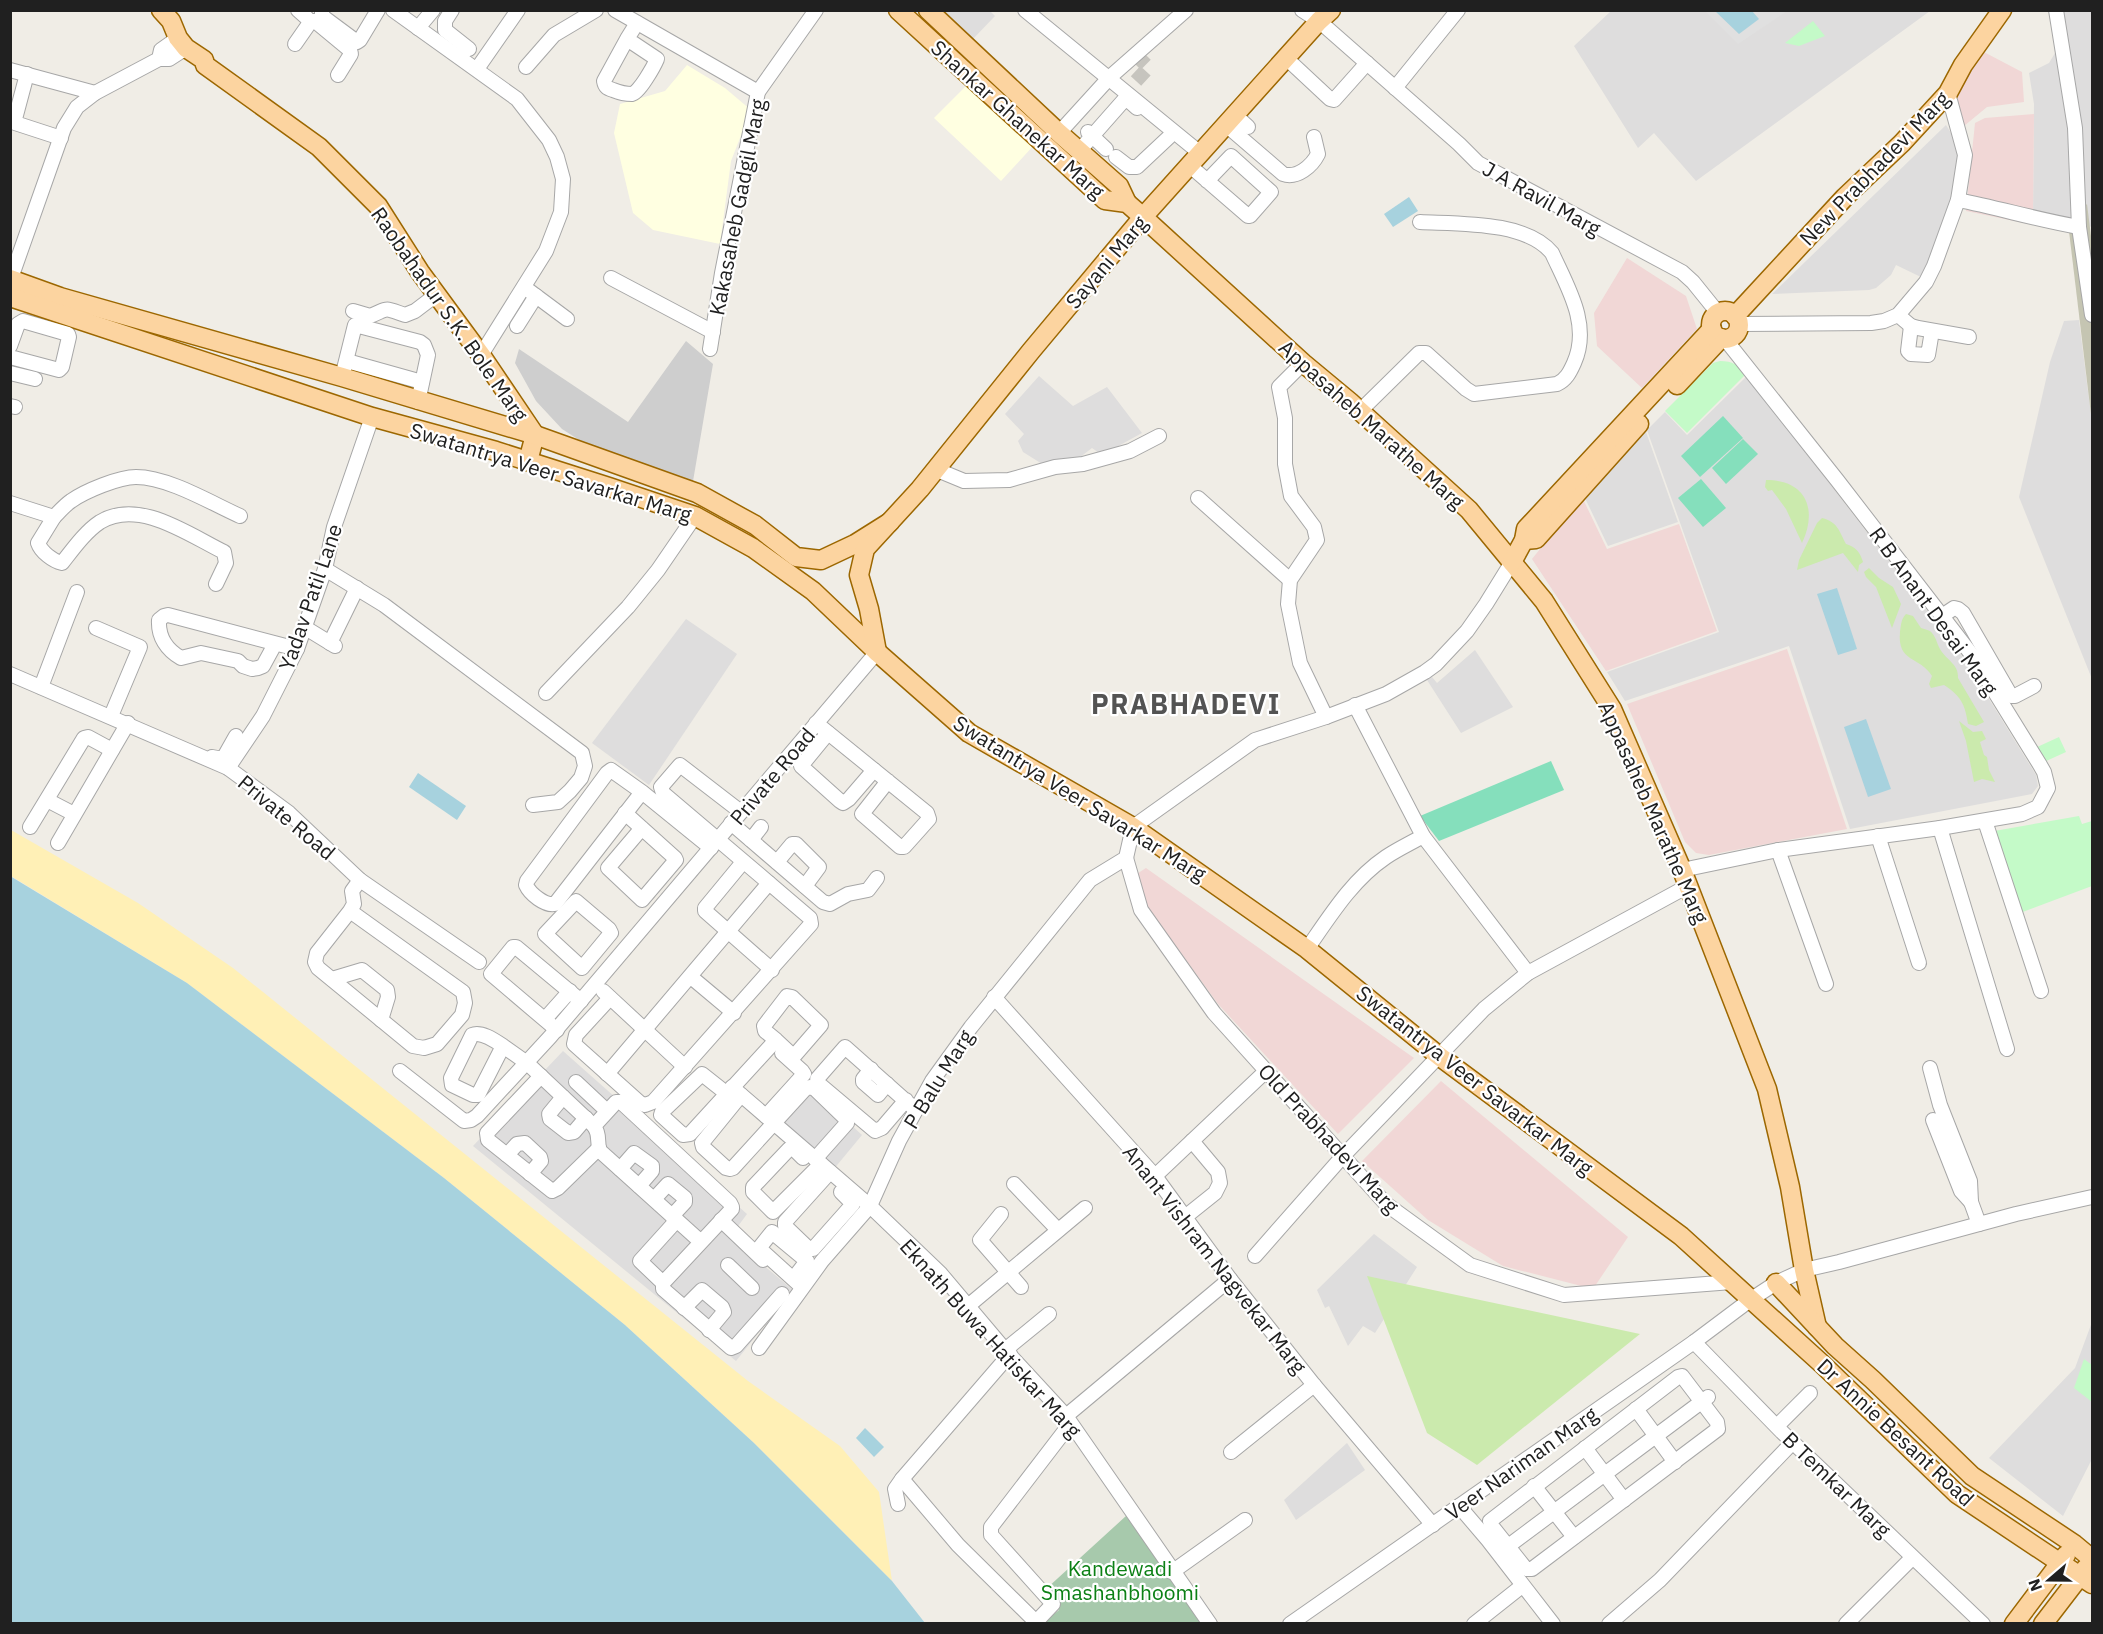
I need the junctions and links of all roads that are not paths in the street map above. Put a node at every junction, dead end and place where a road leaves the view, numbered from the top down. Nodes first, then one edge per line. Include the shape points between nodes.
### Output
1 (393, 10) edge
2 (433, 10) edge
3 (518, 10) edge
4 (596, 10) edge
5 (615, 10) edge
6 (816, 10) edge
7 (898, 10) edge
8 (928, 10) edge
9 (1186, 10) edge
10 (1302, 10) edge
11 (1458, 10) edge
12 (2002, 10) edge
13 (2056, 10) edge
14 (163, 12) edge
15 (371, 12) edge
16 (450, 12) edge
17 (306, 13) edge
18 (1032, 13) edge
19 (1325, 16) edge
20 (323, 19) edge
21 (637, 23) junction
22 (418, 28) junction
23 (627, 39) dead end
24 (179, 46) junction
25 (461, 48) junction
26 (1286, 58) junction
27 (1367, 63) junction
28 (526, 67) dead end
29 (477, 69) junction
30 (10, 70) edge
31 (27, 74) junction
32 (338, 75) dead end
33 (1110, 78) junction
34 (1395, 88) junction
35 (758, 92) junction
36 (95, 93) junction
37 (1948, 93) junction
38 (1231, 126) junction
39 (1090, 131) junction
40 (1059, 133) junction
41 (1169, 137) junction
42 (1314, 137) dead end
43 (61, 138) junction
44 (1076, 148) junction
45 (1194, 159) junction
46 (1207, 181) junction
47 (1284, 195) dead end
48 (1958, 200) junction
49 (1127, 203) junction
50 (1143, 217) junction
51 (1420, 222) dead end
52 (2079, 227) junction
53 (611, 278) dead end
54 (11, 280) edge
55 (524, 287) junction
56 (436, 295) junction
57 (536, 296) junction
58 (10, 297) edge
59 (1898, 315) junction
60 (2092, 315) edge
61 (355, 316) junction
62 (45, 318) junction
63 (567, 319) dead end
64 (517, 326) dead end
65 (1725, 326) junction
66 (1911, 326) junction
67 (1932, 331) junction
68 (713, 332) junction
69 (1969, 338) dead end
70 (10, 346) edge
71 (710, 349) dead end
72 (481, 355) junction
73 (10, 357) edge
74 (1303, 363) junction
75 (345, 369) junction
76 (10, 373) edge
77 (34, 379) dead end
78 (422, 382) junction
79 (418, 402) junction
80 (1360, 411) junction
81 (372, 417) junction
82 (535, 435) junction
83 (1159, 436) dead end
84 (528, 461) junction
85 (936, 469) junction
86 (1198, 498) dead end
87 (10, 503) edge
88 (240, 516) dead end
89 (695, 516) junction
90 (54, 517) junction
91 (890, 522) junction
92 (1512, 561) junction
93 (325, 569) junction
94 (1290, 580) junction
95 (216, 584) dead end
96 (357, 588) junction
97 (77, 592) dead end
98 (1941, 616) junction
99 (304, 627) junction
100 (96, 628) dead end
101 (275, 644) junction
102 (297, 649) junction
103 (877, 652) junction
104 (10, 674) edge
105 (2034, 686) dead end
106 (41, 687) junction
107 (546, 693) dead end
108 (1355, 705) junction
109 (111, 716) junction
110 (1326, 717) junction
111 (128, 723) junction
112 (816, 723) junction
113 (225, 726) dead end
114 (828, 733) junction
115 (242, 737) junction
116 (112, 750) junction
117 (211, 756) junction
118 (228, 768) junction
119 (874, 770) junction
120 (888, 781) junction
121 (642, 792) junction
122 (47, 800) junction
123 (533, 805) dead end
124 (741, 812) junction
125 (625, 813) junction
126 (74, 814) junction
127 (1985, 821) junction
128 (731, 823) junction
129 (30, 827) dead end
130 (761, 827) dead end
131 (1133, 827) junction
132 (642, 828) junction
133 (1940, 828) junction
134 (1423, 836) junction
135 (1878, 836) junction
136 (751, 840) junction
137 (58, 843) dead end
138 (714, 843) junction
139 (1778, 850) junction
140 (1126, 858) junction
141 (743, 862) junction
142 (777, 862) junction
143 (877, 878) dead end
144 (1685, 878) junction
145 (360, 880) junction
146 (769, 883) junction
147 (805, 886) junction
148 (352, 908) junction
149 (728, 932) junction
150 (1307, 949) junction
151 (596, 952) junction
152 (479, 963) dead end
153 (1919, 963) dead end
154 (611, 965) junction
155 (772, 970) junction
156 (1528, 973) junction
157 (691, 977) junction
158 (332, 980) junction
159 (595, 984) junction
160 (1826, 984) dead end
161 (570, 991) junction
162 (2041, 992) dead end
163 (994, 996) junction
164 (610, 998) junction
165 (581, 1001) junction
166 (734, 1013) junction
167 (381, 1020) junction
168 (544, 1020) junction
169 (646, 1031) junction
170 (553, 1034) junction
171 (503, 1046) junction
172 (2007, 1049) dead end
173 (1439, 1056) junction
174 (527, 1063) junction
175 (685, 1067) junction
176 (1930, 1068) dead end
177 (400, 1071) dead end
178 (1266, 1071) junction
179 (607, 1074) junction
180 (541, 1076) junction
181 (576, 1082) dead end
182 (734, 1094) junction
183 (563, 1097) junction
184 (911, 1105) junction
185 (608, 1111) junction
186 (1934, 1120) dead end
187 (590, 1122) junction
188 (769, 1122) junction
189 (1192, 1141) junction
190 (599, 1148) junction
191 (507, 1155) junction
192 (1343, 1156) junction
193 (821, 1168) junction
194 (620, 1169) junction
195 (530, 1174) junction
196 (1155, 1176) junction
197 (1014, 1184) dead end
198 (1231, 1184) dead end
199 (639, 1186) junction
200 (2092, 1197) edge
201 (654, 1199) junction
202 (1971, 1202) junction
203 (870, 1206) junction
204 (1085, 1208) dead end
205 (1000, 1214) dead end
206 (674, 1218) junction
207 (1187, 1220) junction
208 (721, 1221) junction
209 (1979, 1224) junction
210 (1058, 1230) junction
211 (701, 1242) junction
212 (1255, 1256) dead end
213 (728, 1265) dead end
214 (748, 1265) junction
215 (1804, 1270) junction
216 (1007, 1273) junction
217 (1230, 1278) junction
218 (1732, 1282) junction
219 (663, 1283) junction
220 (1776, 1283) junction
221 (797, 1286) junction
222 (1021, 1287) dead end
223 (752, 1288) dead end
224 (782, 1294) dead end
225 (1750, 1300) junction
226 (968, 1306) junction
227 (684, 1308) junction
228 (1049, 1314) dead end
229 (1817, 1327) junction
230 (709, 1330) junction
231 (1694, 1342) junction
232 (759, 1348) dead end
233 (1007, 1352) junction
234 (1314, 1384) junction
235 (1810, 1393) dead end
236 (1705, 1399) junction
237 (1636, 1409) junction
238 (1068, 1420) junction
239 (1777, 1426) junction
240 (1655, 1436) junction
241 (1793, 1442) junction
242 (1585, 1448) junction
243 (1231, 1452) dead end
244 (1675, 1462) junction
245 (1605, 1474) junction
246 (902, 1479) junction
247 (1534, 1486) junction
248 (1624, 1500) junction
249 (898, 1504) dead end
250 (1459, 1506) junction
251 (1554, 1512) junction
252 (1245, 1520) dead end
253 (1433, 1524) junction
254 (1574, 1538) junction
255 (2074, 1544) junction
256 (1503, 1550) junction
257 (1912, 1558) junction
258 (2092, 1560) edge
259 (2059, 1562) junction
260 (1172, 1572) junction
261 (2086, 1580) edge
262 (1522, 1586) junction
263 (1850, 1622) edge
264 (1210, 1623) edge
265 (1290, 1623) edge
266 (1474, 1623) edge
267 (1553, 1623) edge
268 (1609, 1623) edge
269 (1983, 1623) edge
270 (2014, 1623) edge
271 (2043, 1623) edge

1 - 22 street
2 - 22 street
3 - 29 street
4 - 28 street via 554,35
5 - 21 street
6 - 35 street, Kakasaheb Gadgil Marg
7 - 49 main road, Shankar Ghanekar Marg via 1105,201
8 - 40 main road
9 - 33 street
10 - 19 street, J A Ravil Marg
11 - 34 street
12 - 37 main road, New Prabhadevi Marg
13 - 52 street via 2075,128
14 - 24 main road via 171,21
15 - 20 street via 357,42
16 - 25 street via 444,27
17 - 20 street via 293,42 312,20
18 - 33 street
19 - 26 main road, Sayani Marg
19 - 27 street, J A Ravil Marg
20 - 32 street via 351,52
21 - 23 street
21 - 35 street
22 - 25 street
24 - 36 street via 170,59 159,59
24 - 56 main road, Raobahadur S.K. Bole Marg via 200,67 205,65 319,147 378,206
25 - 29 street
26 - 27 street via 1334,100
26 - 38 main road, Sayani Marg
27 - 34 street, J A Ravil Marg
29 - 55 street via 517,99 537,123 549,140 563,178 561,212 546,251
30 - 31 street
31 - 36 street
31 - 43 street via 15,123
33 - 40 street
33 - 45 street via 1131,86
34 - 65 street, J A Ravil Marg via 1478,163 1682,272
35 - 68 street, Kakasaheb Gadgil Marg
36 - 43 street via 77,107
37 - 48 street via 1965,155
37 - 65 main road, New Prabhadevi Marg
38 - 42 street via 1288,176 1314,162 1318,154
38 - 45 main road, Sayani Marg
38 - 47 street
39 - 41 street via 1129,167 1137,167
39 - 41 street via 1128,100
39 - 44 street
40 - 44 main road
41 - 45 street
43 - 54 street
44 - 49 main road via 1119,186
45 - 46 street
45 - 50 main road, Sayani Marg
46 - 46 street via 1250,216 1271,192 1231,156
48 - 52 street
48 - 59 street via 1928,279
49 - 50 main road, Shankar Ghanekar Marg
50 - 74 main road, Appasaheb Marathe Marg
50 - 85 main road, Sayani Marg
51 - 80 street via 1490,227 1546,245 1578,315 1579,353 1567,376 1557,384 1474,394 1426,353 1419,353
52 - 60 street
53 - 68 street
54 - 75 main road, Swatantrya Veer Savarkar Marg via 60,297
55 - 57 street
55 - 72 street
56 - 61 street via 405,315 383,308 372,316
56 - 72 main road, Raobahadur S.K. Bole Marg
57 - 63 street
57 - 64 street
58 - 62 main road, Swatantrya Veer Savarkar Marg
59 - 65 street via 1871,323
59 - 66 street
61 - 75 street
61 - 78 street via 424,345 428,354
62 - 70 street via 19,322
62 - 73 street via 69,336 61,369
62 - 81 main road, Swatantrya Veer Savarkar Marg
65 - 92 main road, New Prabhadevi Marg via 1536,539 1524,540
65 - 98 street, R B Anant Desai Marg
66 - 67 street
66 - 67 street via 1911,354 1928,355
67 - 69 street
68 - 71 street, Kakasaheb Gadgil Marg
72 - 82 main road, Raobahadur S.K. Bole Marg
74 - 80 main road, Appasaheb Marathe Marg
74 - 94 street via 1279,387 1285,464 1291,496 1314,527 1317,540
75 - 78 street
75 - 79 main road, Swatantrya Veer Savarkar Marg
76 - 77 street
78 - 79 street
79 - 82 main road, Swatantrya Veer Savarkar Marg
80 - 92 main road, Appasaheb Marathe Marg via 1469,510
81 - 84 main road, Swatantrya Veer Savarkar Marg
81 - 93 street, Yadav Patil Lane via 334,527
82 - 84 main road, Raobahadur S.K. Bole Marg
82 - 91 main road, Swatantrya Veer Savarkar Marg via 697,493 755,525 795,557 821,560
83 - 85 street via 1130,451 1009,480 964,481
84 - 89 main road, Swatantrya Veer Savarkar Marg
85 - 91 main road, Sayani Marg
86 - 94 street
87 - 90 street
88 - 90 street via 176,487 135,477 71,500
89 - 103 main road, Swatantrya Veer Savarkar Marg via 753,548 813,591
89 - 107 street via 628,608
90 - 95 street via 38,543 58,563 100,522 133,513 152,517 224,552 226,563
91 - 103 main road, Sayani Marg via 865,549 859,575
92 - 108 street, New Prabhadevi Marg via 1467,631 1436,664 1386,694
92 - 144 main road, Appasaheb Marathe Marg via 1544,602 1612,709
93 - 96 street
93 - 99 street, Yadav Patil Lane
94 - 110 street via 1288,603 1300,663
96 - 99 street via 332,644
96 - 123 street via 582,753 585,766 570,791 558,802
97 - 106 street
98 - 105 street via 1953,608 1963,614 2011,696
98 - 127 street, R B Anant Desai Marg via 1972,656 2044,772 2048,788 2038,807
99 - 102 street, Yadav Patil Lane
100 - 109 street via 140,647
101 - 101 street via 168,615 159,620 165,644 182,658 201,653 258,668
101 - 102 street
102 - 115 street, Yadav Patil Lane via 263,716
103 - 112 street, Private Road
103 - 131 main road, Swatantrya Veer Savarkar Marg via 969,733
104 - 106 street, Private Road
106 - 109 street, Private Road
108 - 110 street, New Prabhadevi Marg
108 - 134 street
109 - 111 street, Private Road
110 - 131 street, New Prabhadevi Marg via 1255,740
111 - 116 street
111 - 117 street, Private Road
112 - 114 street
112 - 124 street, Private Road
113 - 115 street
114 - 119 street
114 - 119 street via 801,766 840,801 846,802
115 - 117 street via 224,759
115 - 118 street, Yadav Patil Lane
116 - 122 street via 84,738
116 - 126 street
117 - 118 street, Private Road
118 - 145 street, Private Road via 289,813
119 - 120 street
120 - 120 street via 862,814 902,848 929,817
121 - 125 street
121 - 125 street via 609,771 527,881 529,891 546,904 555,904
121 - 138 street
122 - 126 street
122 - 129 street
124 - 128 street, Private Road
124 - 138 street via 678,766 661,791
125 - 132 street
126 - 137 street
127 - 133 street, R B Anant Desai Marg
127 - 162 street
128 - 136 street
128 - 138 street, Private Road
130 - 136 street
131 - 140 street
131 - 150 main road, Swatantrya Veer Savarkar Marg
132 - 132 street via 676,860 642,900 608,868
133 - 135 street, R B Anant Desai Marg
133 - 172 street
134 - 150 street via 1385,858 1356,882
134 - 156 street
135 - 139 street, R B Anant Desai Marg
135 - 153 street
136 - 142 street
138 - 141 street
138 - 154 street, Private Road
139 - 144 street, R B Anant Desai Marg
139 - 160 street
140 - 163 street, P Balu Marg via 1090,880
140 - 178 street, Old Prabhadevi Marg via 1141,910 1214,1013
141 - 146 street
141 - 149 street via 705,908
142 - 147 street
142 - 147 street via 796,844 819,867
143 - 147 street via 868,890 848,894 830,904
144 - 156 street, R B Anant Desai Marg
144 - 215 main road, Appasaheb Marathe Marg via 1767,1089
145 - 148 street via 352,891
145 - 152 street, Private Road
146 - 149 street
146 - 155 street via 812,922
148 - 158 street via 317,953 318,968
148 - 167 street via 461,982 465,1003 462,1015 437,1044 413,1046
149 - 155 street
149 - 157 street
150 - 173 main road, Swatantrya Veer Savarkar Marg
151 - 151 street via 610,931 575,901 546,935 581,968
151 - 154 street
154 - 159 street, Private Road
155 - 166 street
156 - 173 street, R B Anant Desai Marg via 1484,1009
157 - 166 street
157 - 169 street
158 - 167 street
158 - 167 street via 359,970 387,990
159 - 164 street
159 - 165 street, Private Road
161 - 165 street
161 - 168 street
161 - 168 street via 513,947 491,974
163 - 184 street, P Balu Marg
163 - 196 street, Anant Vishram Nagvekar Marg
164 - 169 street
164 - 179 street via 574,1038 576,1046
165 - 170 street, Private Road
166 - 175 street
168 - 170 street
169 - 175 street
169 - 179 street
170 - 174 street, Private Road
171 - 171 street via 478,1095 452,1085 472,1035 479,1033
171 - 174 street
173 - 192 street, R B Anant Desai Marg
173 - 218 main road, Swatantrya Veer Savarkar Marg via 1682,1236
174 - 177 street, Private Road via 477,1116 464,1121
174 - 180 street
175 - 179 street via 653,1102 645,1105
176 - 202 street via 1940,1106 1970,1181
178 - 189 street
178 - 192 street, Old Prabhadevi Marg
180 - 183 street
180 - 191 street via 487,1133 488,1140
181 - 185 street via 593,1090
182 - 182 street, Eknath Buwa Hatiskar Marg via 687,1136 661,1115 702,1074
182 - 188 street, Eknath Buwa Hatiskar Marg
182 - 188 street via 702,1143 726,1168 733,1168
182 - 188 street via 774,1042 804,1074
183 - 187 street
183 - 187 street via 549,1114 550,1119 568,1133
184 - 184 street via 844,1047 817,1080 875,1131
184 - 203 street, P Balu Marg
185 - 187 street
185 - 208 street via 616,1101 621,1102 730,1203 732,1209
186 - 202 street via 1962,1191
187 - 190 street via 600,1138
188 - 193 street, Eknath Buwa Hatiskar Marg
188 - 193 street via 807,1088 815,1089 847,1123
189 - 196 street
189 - 207 street via 1218,1172 1220,1183
190 - 194 street
190 - 195 street via 555,1190 549,1190
191 - 195 street
191 - 195 street via 517,1144 525,1143 541,1161
192 - 212 street, R B Anant Desai Marg
192 - 218 street, Old Prabhadevi Marg via 1386,1204 1470,1265 1564,1294
193 - 193 street via 775,1211 752,1191 789,1149
193 - 193 street via 784,1224 811,1250 853,1204
193 - 203 street, Eknath Buwa Hatiskar Marg
194 - 199 street
194 - 199 street via 637,1153 653,1169
196 - 207 street, Anant Vishram Nagvekar Marg
197 - 210 street
198 - 207 street
199 - 201 street
200 - 209 street, Veer Nariman Marg
201 - 206 street
201 - 206 street via 668,1184 685,1198
202 - 209 street
203 - 221 street, P Balu Marg
203 - 226 street, Eknath Buwa Hatiskar Marg via 940,1273
204 - 210 street
205 - 216 street via 980,1240
206 - 211 street
206 - 219 street via 640,1262
207 - 217 street, Anant Vishram Nagvekar Marg
208 - 211 street
208 - 214 street
209 - 215 street, Veer Nariman Marg
210 - 216 street
211 - 219 street
213 - 214 street
214 - 221 street
214 - 223 street
215 - 220 street, Veer Nariman Marg
215 - 229 main road, Appasaheb Marathe Marg
216 - 222 street
216 - 226 street
217 - 234 street, Anant Vishram Nagvekar Marg
217 - 238 street
218 - 225 main road, Swatantrya Veer Savarkar Marg
219 - 227 street via 663,1289
220 - 225 street, Veer Nariman Marg
220 - 229 main road, Dr Annie Besant Road
221 - 232 street, P Balu Marg
224 - 230 street via 733,1347
225 - 231 street, Veer Nariman Marg
225 - 259 main road, Dr Annie Besant Road via 1957,1494
226 - 233 street, Eknath Buwa Hatiskar Marg
227 - 230 street
227 - 230 street via 702,1290 722,1307 724,1312
228 - 233 street
229 - 255 main road, Dr Annie Besant Road via 1972,1476
231 - 239 street, B Temkar Marg
231 - 250 street, Veer Nariman Marg
233 - 238 street, Eknath Buwa Hatiskar Marg
233 - 246 street
234 - 243 street
234 - 253 street, Anant Vishram Nagvekar Marg
235 - 239 street
236 - 237 street via 1680,1376
236 - 240 street
236 - 244 street via 1718,1429
237 - 240 street
237 - 242 street
238 - 246 street via 991,1527 991,1535 1053,1604 1036,1622 958,1545
238 - 260 street, Eknath Buwa Hatiskar Marg
239 - 241 street, B Temkar Marg
240 - 244 street
240 - 245 street
241 - 257 street, B Temkar Marg
241 - 268 street via 1660,1580
242 - 245 street
242 - 247 street
244 - 248 street
245 - 248 street
245 - 251 street
246 - 249 street via 895,1489
247 - 251 street
247 - 256 street via 1490,1521
248 - 254 street
250 - 253 street, Veer Nariman Marg
250 - 256 street
251 - 254 street
251 - 256 street
252 - 260 street
253 - 265 street, Veer Nariman Marg
254 - 256 street via 1529,1570
255 - 258 main road, Dr Annie Besant Road
255 - 259 main road
256 - 262 street
257 - 263 street
257 - 269 street, B Temkar Marg
258 - 261 main road
259 - 261 main road, Dr Annie Besant Road
259 - 270 main road
260 - 264 street, Eknath Buwa Hatiskar Marg
261 - 271 main road
262 - 266 street
262 - 267 street

